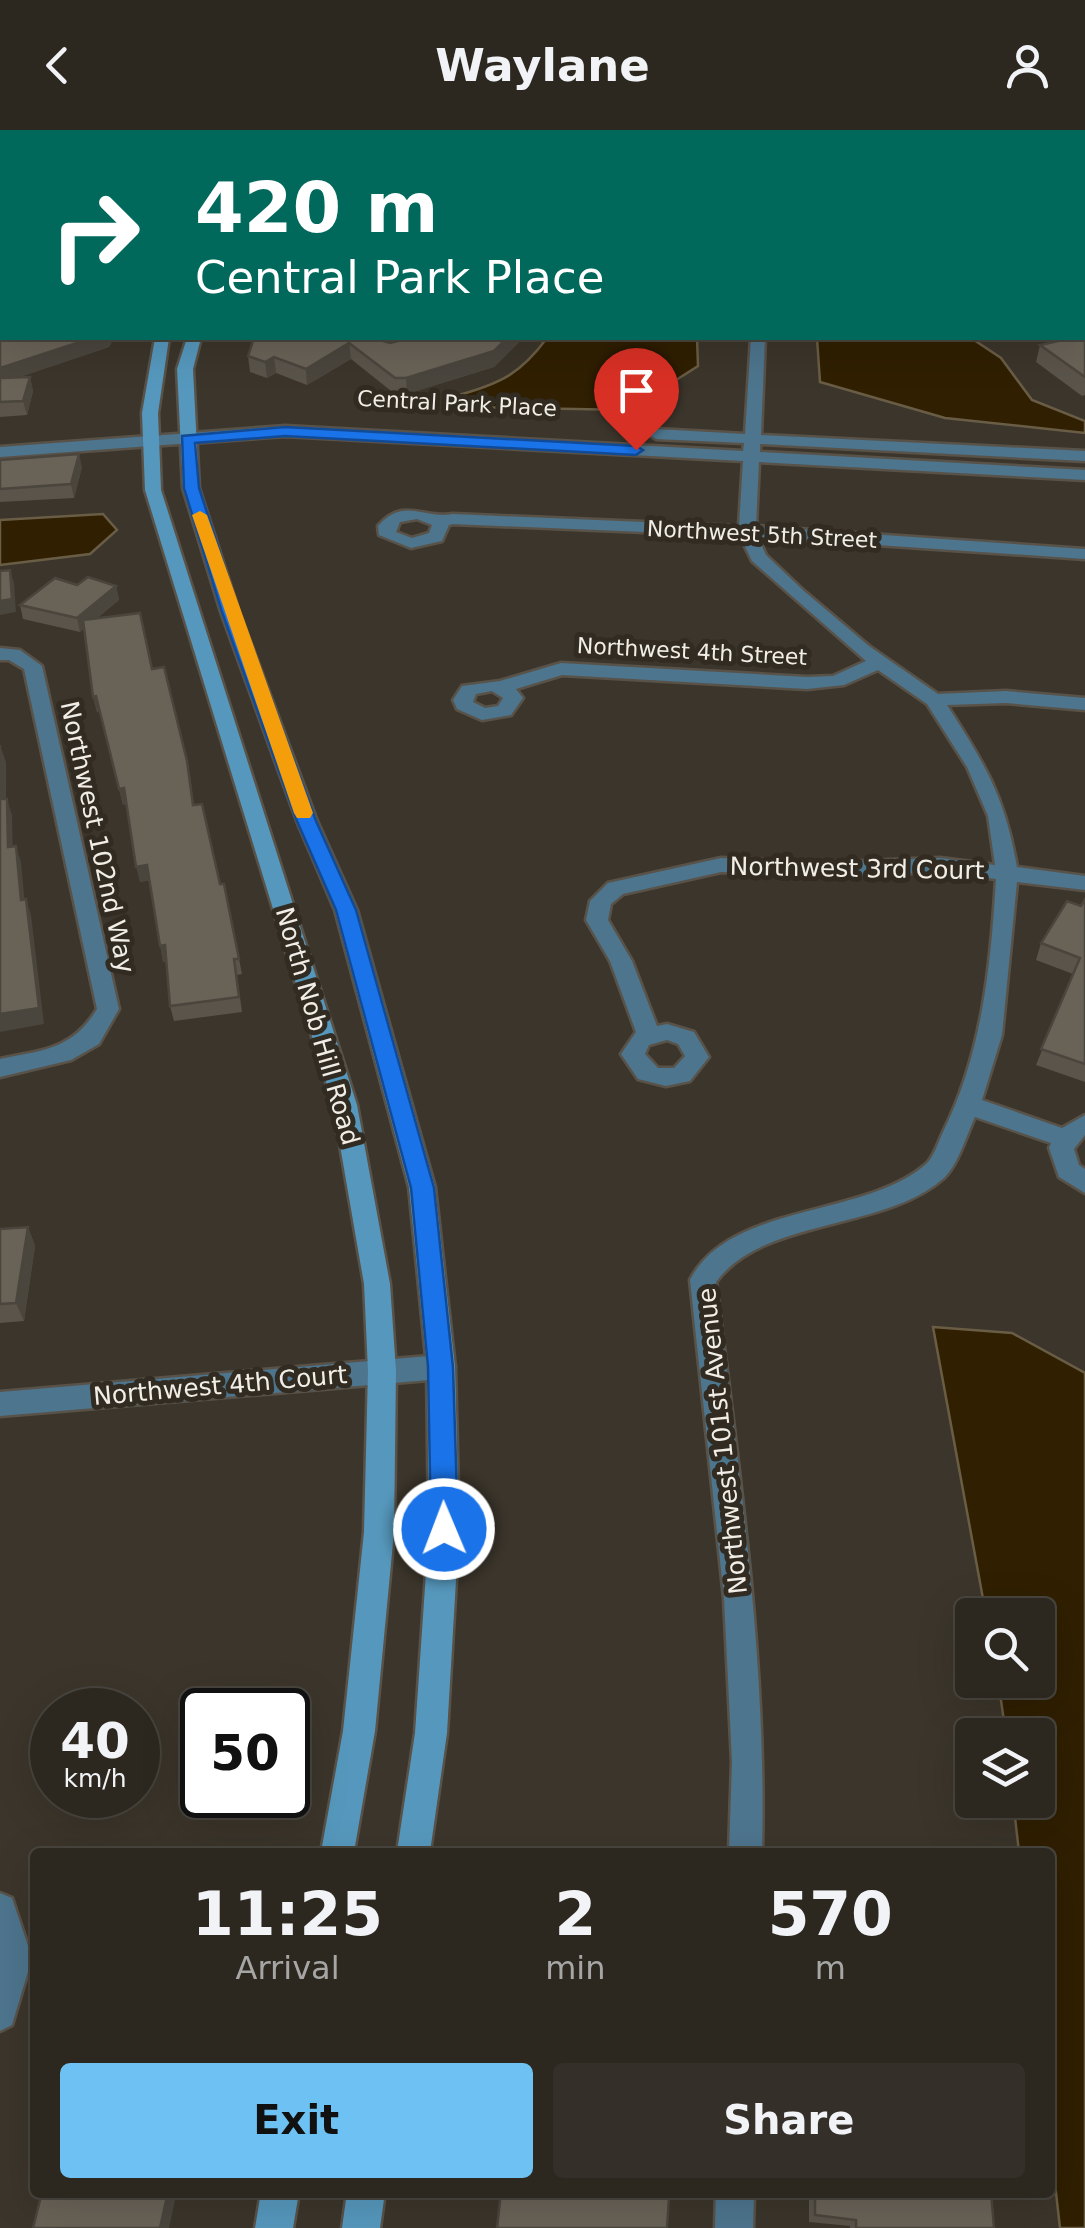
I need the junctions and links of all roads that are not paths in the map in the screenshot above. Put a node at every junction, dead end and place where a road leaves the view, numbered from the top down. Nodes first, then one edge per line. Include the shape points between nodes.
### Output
1 (161, 340) edge
2 (193, 340) edge
3 (758, 340) edge
4 (187, 431) junction
5 (147, 433) junction
6 (0, 436) edge
7 (753, 448) junction
8 (0, 452) edge
9 (1085, 456) edge
10 (1085, 474) edge
11 (439, 522) dead end
12 (747, 532) junction
13 (1085, 554) edge
14 (7, 654) edge
15 (880, 662) junction
16 (500, 687) dead end
17 (934, 700) junction
18 (1085, 704) edge
19 (1007, 872) junction
20 (1085, 883) edge
21 (648, 1034) dead end
22 (0, 1068) edge
23 (969, 1105) junction
24 (1075, 1131) edge
25 (1085, 1183) edge
26 (441, 1367) junction
27 (382, 1371) junction
28 (0, 1404) edge
29 (339, 1848) edge
30 (415, 1848) edge
31 (745, 1848) edge
32 (2, 1911) edge
33 (0, 2012) edge
34 (279, 2198) edge
35 (365, 2198) edge
36 (735, 2198) edge
37 (274, 2228) edge
38 (362, 2228) edge
39 (734, 2228) edge

1 - 5 main road, North Nob Hill Road
2 - 4 main road via 185,369
3 - 7 street
4 - 5 street, Central Park Place
4 - 7 street, Central Park Place
4 - 26 main road via 191,488 306,821 346,910 397,1093 422,1188
5 - 6 street
5 - 8 street
5 - 27 main road, North Nob Hill Road via 153,490 345,1104 378,1284
7 - 9 street, Central Park Place
7 - 10 street, Central Park Place
7 - 12 street
11 - 12 street, Northwest 5th Street
12 - 13 street, Northwest 5th Street
12 - 15 street, Northwest 101st Avenue via 758,557
14 - 22 street, Northwest 102nd Way via 32,666 108,1009 91,1038 63,1054
15 - 16 street, Northwest 4th Street via 837,681 808,683 561,669
15 - 17 street, Northwest 101st Avenue
17 - 18 street via 1006,696
17 - 19 street, Northwest 101st Avenue via 977,767 998,816
19 - 20 street, Northwest 3rd Court
19 - 21 street, Northwest 3rd Court via 940,865 736,864 616,888 601,901 597,920
19 - 23 street, Northwest 101st Avenue via 990,1035
23 - 24 street
23 - 31 street, Northwest 101st Avenue via 937,1170 904,1190 720,1257 702,1280 739,1598
24 - 25 street via 1062,1159
26 - 27 street, Northwest 4th Court
26 - 30 main road via 444,1529 431,1733
27 - 28 street, Northwest 4th Court
27 - 29 main road, North Nob Hill Road via 378,1532 359,1731
32 - 33 street via 15,1958
34 - 37 main road
35 - 38 main road
36 - 39 street

